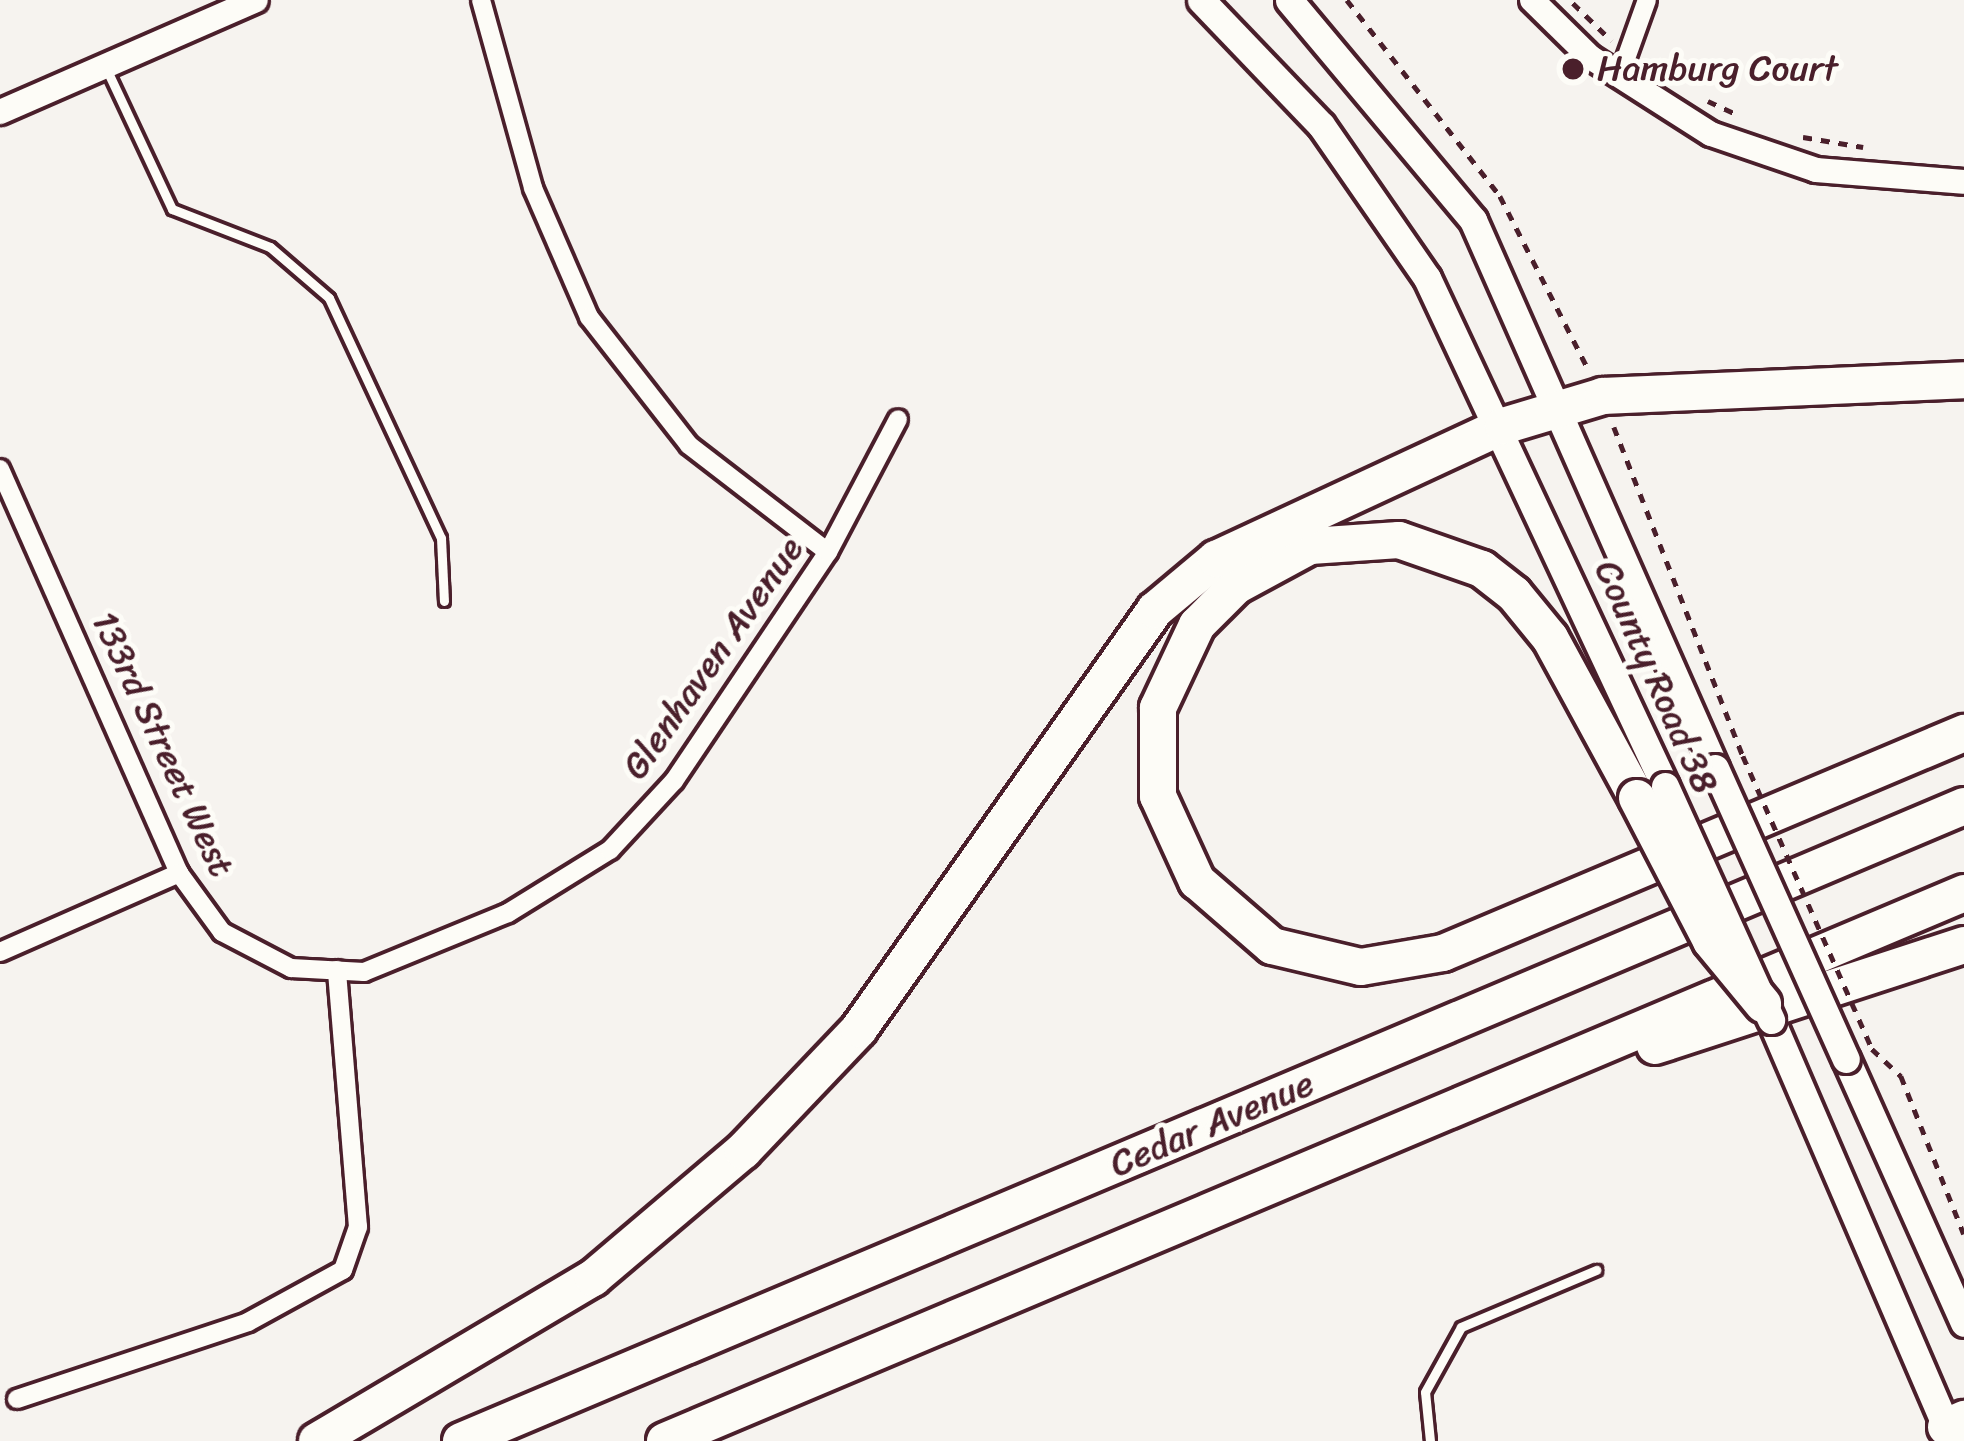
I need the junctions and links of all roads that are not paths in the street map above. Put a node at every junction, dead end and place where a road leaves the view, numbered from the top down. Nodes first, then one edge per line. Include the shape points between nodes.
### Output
1 (256, 0) edge
2 (481, 0) edge
3 (1201, 0) edge
4 (1288, 0) edge
5 (1532, 0) edge
6 (1647, 0) edge
7 (105, 66) junction
8 (1626, 68) junction
9 (0, 112) edge
10 (1964, 182) edge
11 (1964, 380) edge
12 (1563, 407) junction
13 (898, 419) dead end
14 (1503, 426) junction
15 (0, 469) edge
16 (22, 518) junction
17 (0, 527) edge
18 (828, 552) junction
19 (443, 601) dead end
20 (1964, 733) edge
21 (1651, 792) junction
22 (1964, 806) edge
23 (179, 873) junction
24 (1964, 893) edge
25 (1964, 944) edge
26 (0, 952) edge
27 (337, 970) junction
28 (1763, 1004) joint
29 (1407, 1127) junction
30 (1596, 1270) dead end
31 (1964, 1323) edge
32 (17, 1400) dead end
33 (1954, 1429) edge
34 (317, 1441) edge
35 (461, 1441) edge
36 (665, 1441) edge
37 (1430, 1441) edge

1 - 7 street
2 - 18 street via 532,188 589,317 689,446
3 - 14 main road, County Road 38 via 1321,125 1427,278
4 - 12 main road, County Road 38 via 1472,220
5 - 8 street
6 - 8 street
7 - 9 street
7 - 19 lane via 172,209 270,247 329,298 441,538
8 - 10 street via 1764,155
11 - 12 highway via 1603,396
12 - 14 highway
12 - 31 main road, County Road 38, bridge via 1715,768 1859,1054
13 - 18 street, Glenhaven Avenue
14 - 21 main road, County Road 38
14 - 34 highway via 1259,532 1155,610 859,1029 743,1150 593,1278
15 - 16 street, 133rd Street West
16 - 17 street
16 - 23 street, 133rd Street West
18 - 27 street, Glenhaven Avenue via 674,781 610,850 508,913 364,972
20 - 21 highway via 1443,952 1361,967 1272,946 1197,881 1158,796 1158,708 1197,625 1236,586 1310,546 1399,540 1481,569 1514,594
21 - 28 highway, bridge via 1711,941
22 - 35 highway, Cedar Avenue
23 - 26 street
23 - 27 street, 133rd Street West via 222,932 291,968
24 - 29 highway
25 - 29 highway
27 - 32 street via 358,1227 343,1270 248,1322
28 - 33 main road
29 - 36 highway
30 - 37 lane via 1461,1327 1425,1392

